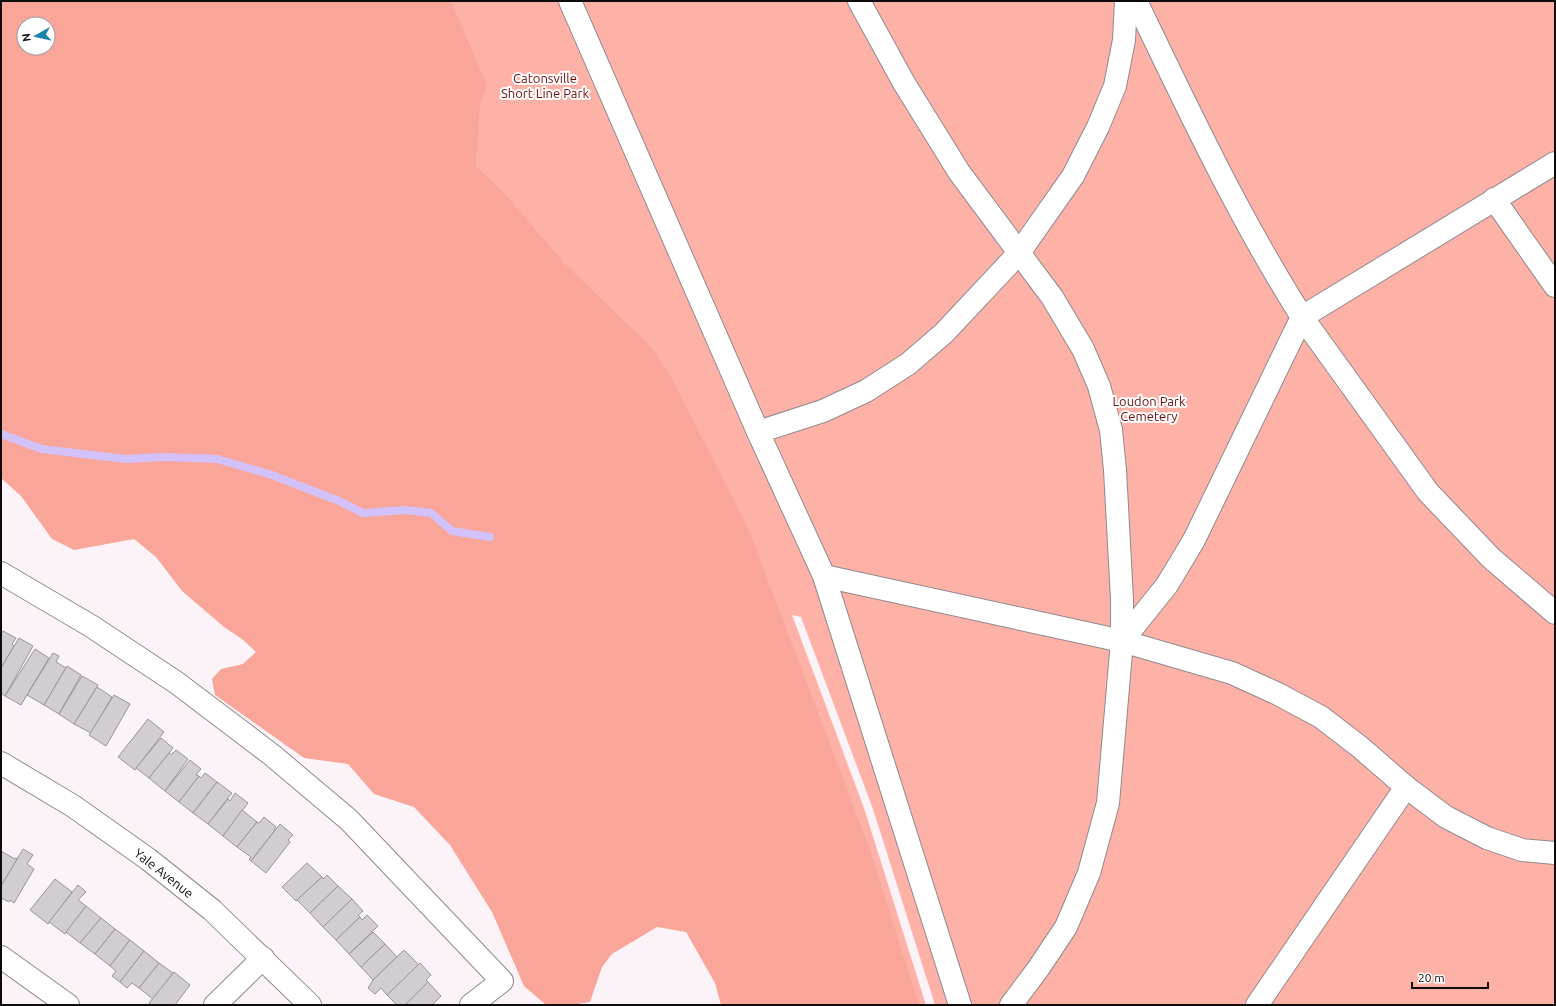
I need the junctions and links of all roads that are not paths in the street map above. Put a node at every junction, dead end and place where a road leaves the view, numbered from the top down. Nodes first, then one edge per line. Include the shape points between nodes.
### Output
1 (859, 1) edge
2 (1126, 1) edge
3 (1136, 1) edge
4 (576, 3) edge
5 (1555, 164) edge
6 (1494, 199) junction
7 (1019, 253) junction
8 (1555, 286) edge
9 (1302, 317) junction
10 (758, 432) junction
11 (1, 573) edge
12 (824, 576) junction
13 (1555, 613) edge
14 (1122, 641) junction
15 (1, 763) edge
16 (1406, 787) junction
17 (1555, 853) edge
18 (1, 957) edge
19 (263, 958) junction
20 (68, 1005) edge
21 (215, 1005) edge
22 (310, 1005) edge
23 (471, 1005) edge
24 (960, 1005) edge
25 (1011, 1005) edge
26 (1257, 1005) edge

1 - 7 street via 904,83 959,172
2 - 7 street via 1124,40 1115,86 1098,127 1073,176
3 - 9 street via 1215,164 1268,264
4 - 10 street
5 - 6 street
6 - 8 street
6 - 9 street
7 - 10 street via 944,333 908,364 866,391 823,411
7 - 14 street via 1052,297 1083,349 1099,386 1111,430 1122,599
9 - 13 street via 1428,492 1491,558
9 - 14 street via 1194,540 1167,585
10 - 12 street
11 - 23 street via 91,626 177,683 272,755 349,820 502,981
12 - 14 street
12 - 24 street
14 - 16 street via 1232,673 1278,694 1321,717
14 - 25 street via 1108,803 1089,873 1066,927
15 - 19 street, Yale Avenue via 74,806 148,859 212,910
16 - 17 street via 1446,817 1487,838 1522,850
16 - 26 street
18 - 20 street
19 - 21 street
19 - 22 street, Yale Avenue

